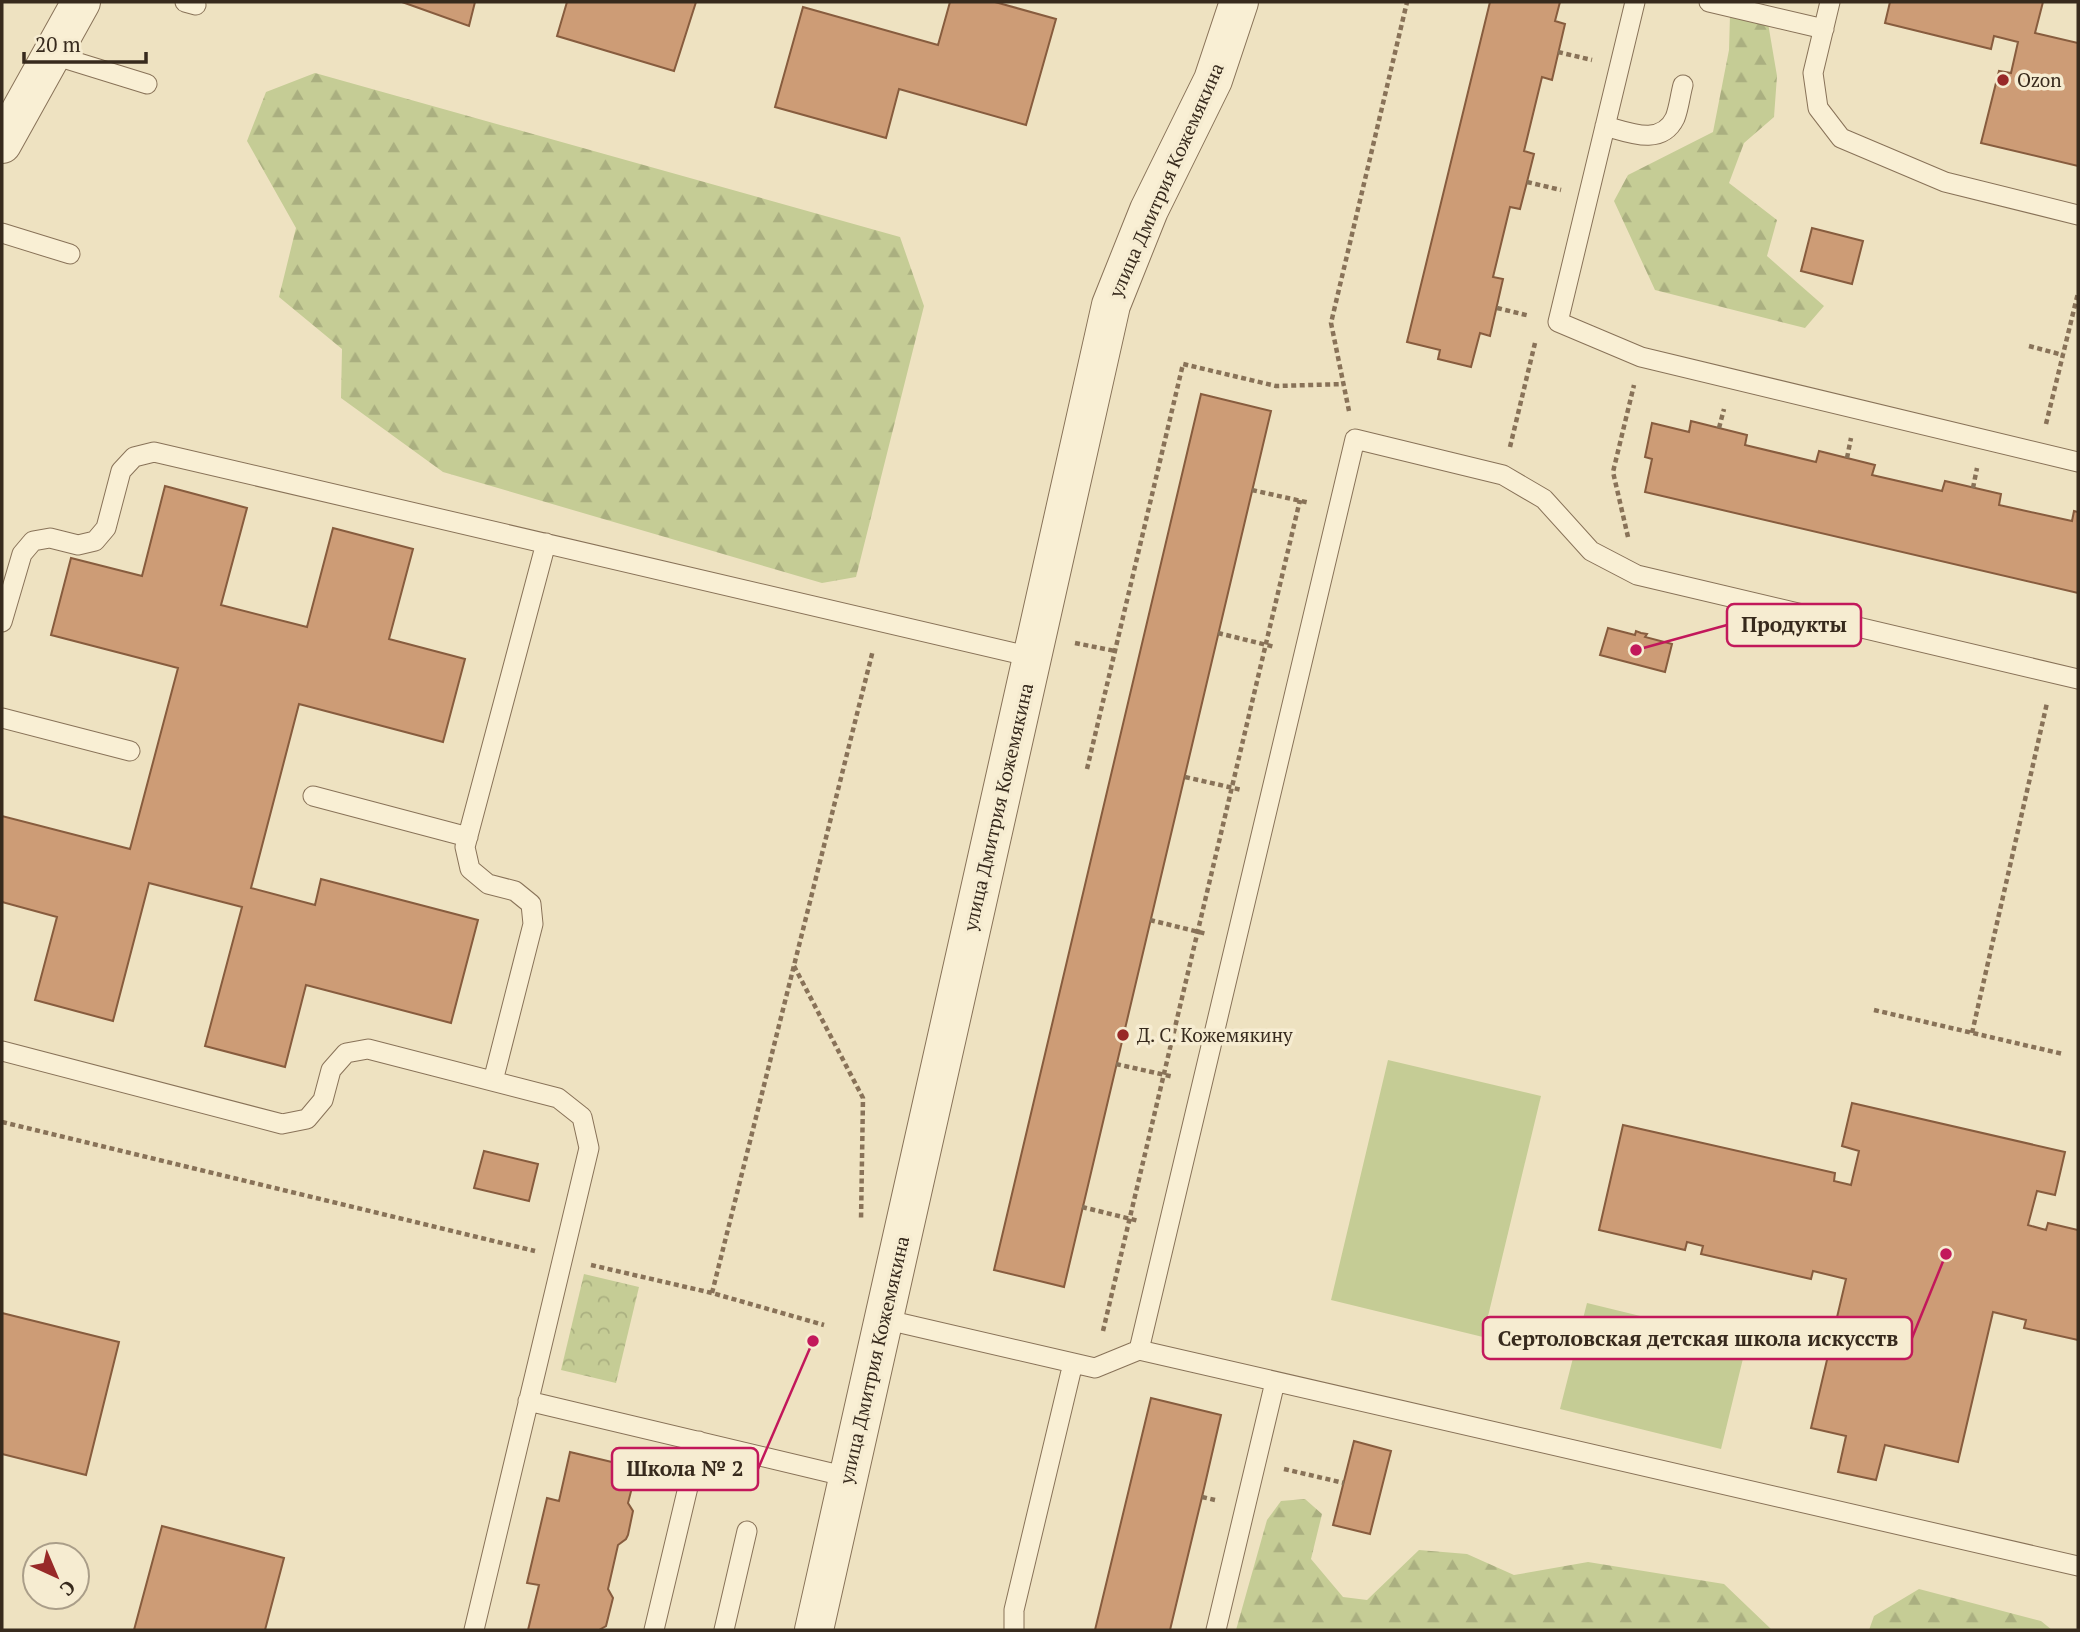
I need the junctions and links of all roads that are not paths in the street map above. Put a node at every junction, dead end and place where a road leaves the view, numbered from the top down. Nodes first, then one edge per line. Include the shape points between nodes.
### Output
1 (81, 2) edge
2 (1239, 2) edge
3 (1635, 2) edge
4 (1709, 2) edge
5 (1830, 2) edge
6 (1824, 29) junction
7 (50, 54) junction
8 (147, 84) dead end
9 (1683, 85) dead end
10 (1605, 126) junction
11 (2, 144) edge
12 (2078, 215) edge
13 (2, 233) edge
14 (70, 254) dead end
15 (2078, 462) edge
16 (545, 543) junction
17 (2, 622) edge
18 (1032, 657) junction
19 (2078, 679) edge
20 (2, 718) edge
21 (130, 751) dead end
22 (313, 796) dead end
23 (468, 837) junction
24 (2, 1051) edge
25 (492, 1081) junction
26 (883, 1319) junction
27 (1139, 1350) junction
28 (1073, 1363) junction
29 (1275, 1382) junction
30 (528, 1401) junction
31 (699, 1441) junction
32 (848, 1477) junction
33 (747, 1531) dead end
34 (2078, 1566) edge
35 (474, 1630) edge
36 (654, 1630) edge
37 (724, 1630) edge
38 (814, 1630) edge
39 (1014, 1630) edge
40 (1216, 1630) edge

1 - 7 street
2 - 18 street, улица Дмитрия Кожемякина via 1213,80 1149,210 1111,305
3 - 10 lane
4 - 6 lane
5 - 6 lane
6 - 12 lane via 1813,73 1818,108 1841,138 1945,182
7 - 8 lane
7 - 11 street
9 - 10 lane via 1674,119 1663,133 1646,137
10 - 15 lane via 1558,322 1641,357
13 - 14 lane
16 - 17 lane via 154,452 135,457 121,471 106,528 94,541 78,545 50,537 33,541 22,554
16 - 18 lane
16 - 23 lane
18 - 26 street, улица Дмитрия Кожемякина
19 - 27 lane via 1637,575 1591,551 1544,499 1503,475 1355,439
20 - 21 lane
22 - 23 lane
23 - 25 lane via 465,847 470,869 488,884 514,891 531,904 533,924
24 - 25 lane via 282,1124 307,1119 323,1100 331,1070 346,1054 368,1049
25 - 30 lane via 558,1098 582,1117 589,1148
26 - 28 lane
26 - 32 street, улица Дмитрия Кожемякина
27 - 28 lane via 1095,1368
27 - 29 lane
28 - 39 lane via 1014,1610
29 - 34 lane
29 - 40 lane
30 - 31 lane
30 - 35 lane
31 - 32 lane
31 - 36 lane
32 - 38 street, улица Дмитрия Кожемякина
33 - 37 lane

